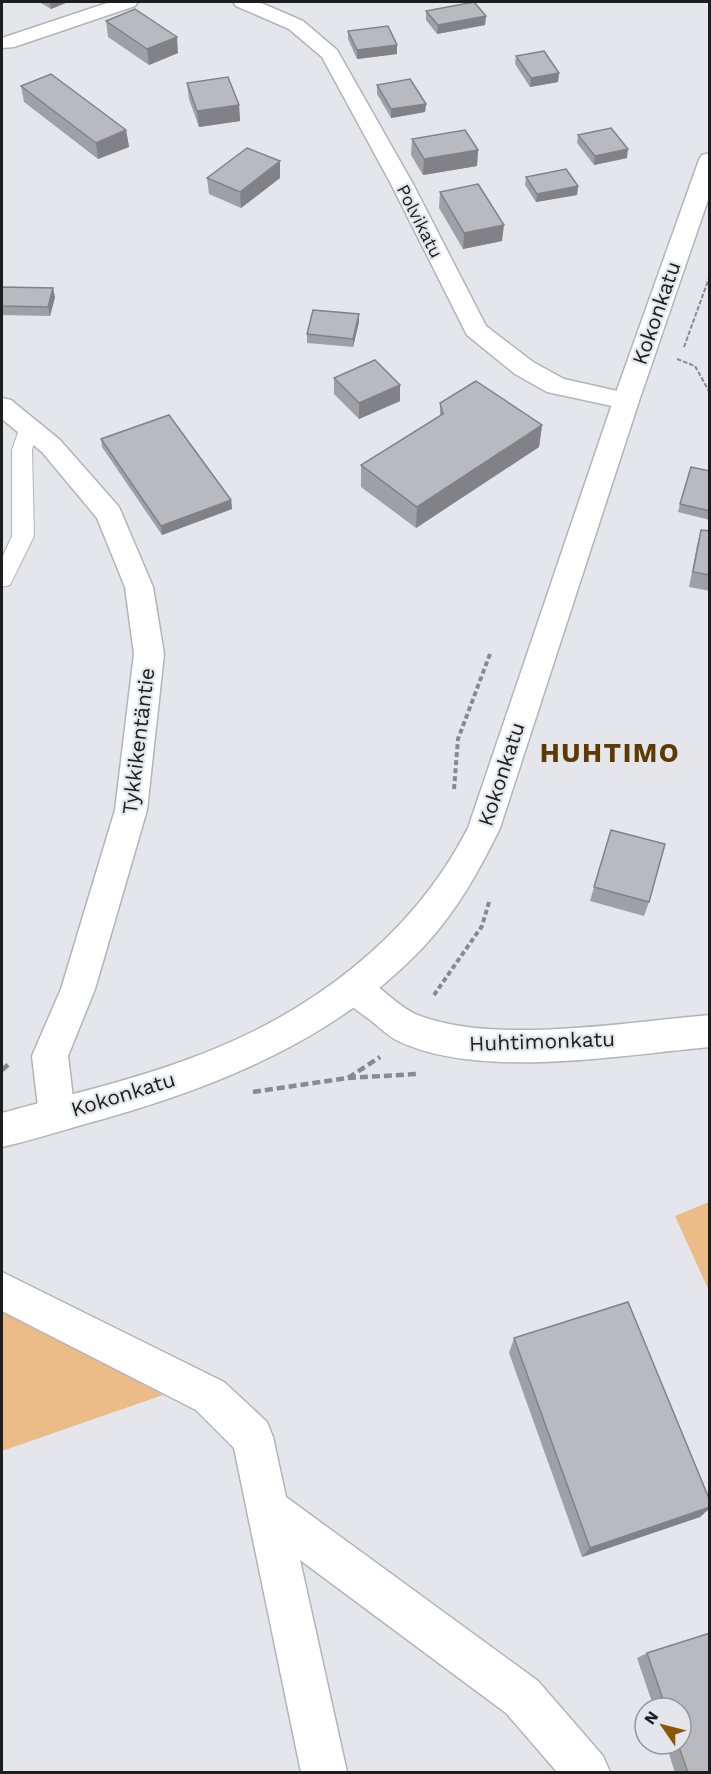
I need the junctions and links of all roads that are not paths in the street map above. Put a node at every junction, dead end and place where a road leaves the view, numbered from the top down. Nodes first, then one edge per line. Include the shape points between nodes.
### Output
1 (128, 2) edge
2 (243, 2) edge
3 (8, 43) dead end
4 (710, 160) edge
5 (626, 401) junction
6 (2, 406) edge
7 (29, 426) junction
8 (2, 579) edge
9 (354, 988) junction
10 (710, 1031) edge
11 (57, 1115) junction
12 (2, 1130) edge
13 (2, 1291) edge
14 (268, 1510) junction
15 (324, 1773) edge
16 (588, 1773) edge

1 - 3 street
2 - 5 street, Polvikatu via 296,26 330,54 476,330 525,368 556,386
4 - 5 street, Kokonkatu
5 - 9 street, Kokonkatu via 474,852 419,928
6 - 7 street, Tykkikentäntie
7 - 8 lane via 22,450 23,536
7 - 11 street, Tykkikentäntie via 109,514 140,587 149,654 131,810 78,989 50,1056
9 - 10 street, Huhtimonkatu via 409,1029 455,1043 570,1043
9 - 11 street, Kokonkatu via 312,1017 243,1054
11 - 12 street, Kokonkatu
13 - 14 street via 210,1396 252,1437
14 - 15 street
14 - 16 street via 522,1697

